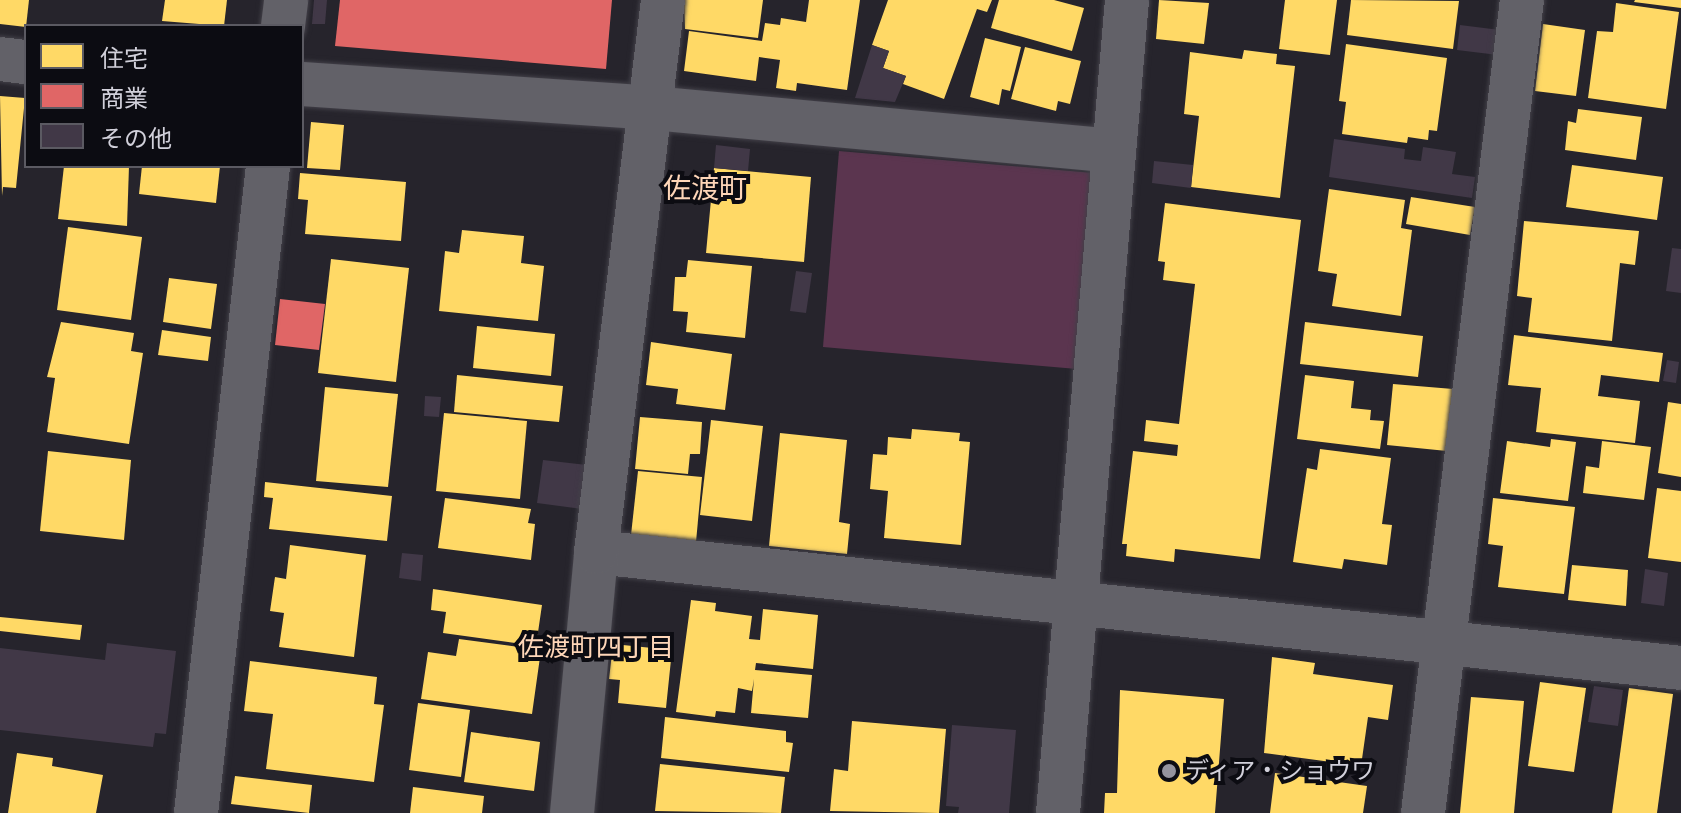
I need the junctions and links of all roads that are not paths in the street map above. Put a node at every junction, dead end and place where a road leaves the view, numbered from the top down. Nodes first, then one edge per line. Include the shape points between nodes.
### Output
1 (286, 0) edge
2 (663, 0) edge
3 (1127, 0) edge
4 (1522, 0) edge
5 (283, 24) edge
6 (0, 59) edge
7 (24, 62) edge
8 (304, 84) edge
9 (651, 108) junction
10 (1113, 151) junction
11 (268, 168) edge
12 (596, 552) junction
13 (1074, 605) junction
14 (1444, 643) junction
15 (1681, 668) edge
16 (196, 813) edge
17 (572, 813) edge
18 (1058, 813) edge
19 (1423, 813) edge

1 - 5 street
2 - 9 street
3 - 10 street
4 - 14 street
6 - 7 street
8 - 9 street
9 - 10 street
9 - 12 street
10 - 13 street
11 - 16 street
12 - 13 street
12 - 17 street
13 - 14 street
13 - 18 street
14 - 15 street
14 - 19 street

